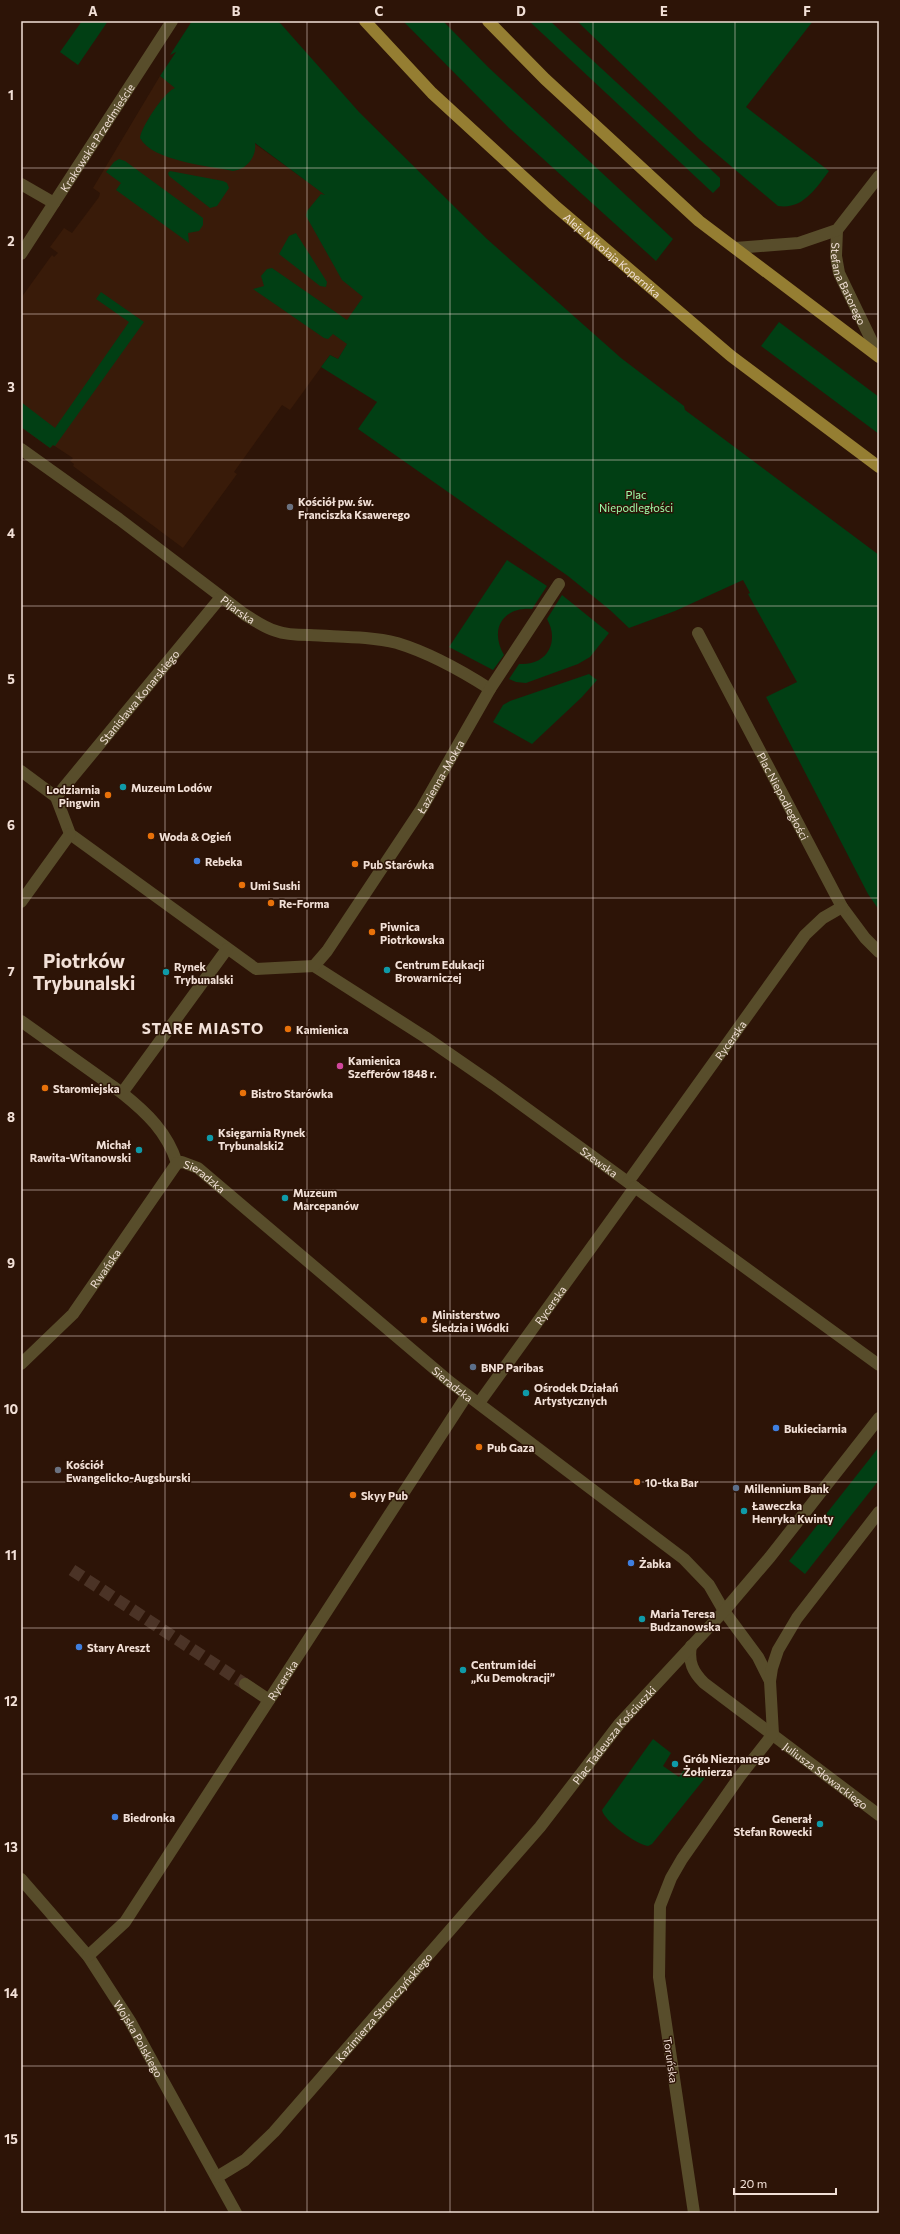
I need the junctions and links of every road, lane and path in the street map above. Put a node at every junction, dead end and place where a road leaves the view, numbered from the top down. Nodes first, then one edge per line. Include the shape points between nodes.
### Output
1 (172, 21) edge
2 (365, 21) edge
3 (488, 21) edge
4 (879, 176) edge
5 (21, 184) edge
6 (54, 203) junction
7 (837, 230) junction
8 (735, 248) junction
9 (21, 254) edge
10 (879, 356) edge
11 (21, 448) edge
12 (879, 467) edge
13 (559, 584) dead end
14 (221, 597) junction
15 (698, 633) dead end
16 (490, 689) junction
17 (21, 772) edge
18 (56, 797) junction
19 (70, 834) junction
20 (21, 902) edge
21 (842, 907) junction
22 (227, 949) junction
23 (879, 952) edge
24 (314, 966) junction
25 (21, 1021) edge
26 (122, 1093) junction
27 (177, 1163) junction
28 (632, 1185) junction
29 (21, 1364) edge
30 (879, 1365) edge
31 (467, 1395) junction
32 (479, 1403) junction
33 (879, 1418) edge
34 (879, 1512) edge
35 (724, 1611) junction
36 (691, 1646) junction
37 (770, 1681) junction
38 (244, 1684) tunnel mouth
39 (269, 1700) junction
40 (773, 1734) junction
41 (879, 1815) edge
42 (540, 1827) joint
43 (21, 1879) edge
44 (88, 1956) junction
45 (217, 2177) junction
46 (236, 2213) edge
47 (694, 2213) edge

1 - 6 street, Krakowskie Przedmieście
2 - 12 main road, Aleje Mikołaja Kopernika via 432,93 554,205 731,356
3 - 8 main road via 545,79 693,216
4 - 7 street, Stefana Batorego
5 - 6 street
6 - 9 street, Krakowskie Przedmieście
7 - 8 street, Stefana Batorego via 799,243
7 - 10 street, Stefana Batorego via 836,256 839,273
8 - 10 main road
11 - 14 street, Pijarska
13 - 16 street, Łazienna-Mokra
14 - 16 street, Pijarska via 244,614 277,632 397,643 460,671
14 - 18 street, Stanisława Konarskiego
15 - 21 street, Plac Niepodległości
16 - 24 street, Łazienna-Mokra via 422,808 327,951
17 - 18 street
18 - 19 street
19 - 20 street
19 - 22 street
21 - 23 street, Plac Niepodległości
21 - 28 street, Rycerska via 823,918 805,935
22 - 24 street via 256,969
22 - 26 street
24 - 28 street, Szewska via 425,1037
25 - 26 street
26 - 27 street via 147,1114 165,1134
27 - 29 street, Rwańska via 73,1314
27 - 31 street, Sieradzka via 182,1162 198,1168
28 - 30 street, Szewska
28 - 32 street, Rycerska
31 - 32 street, Sieradzka
31 - 39 street, Rycerska
32 - 35 street, Sieradzka via 684,1559 709,1585
33 - 35 street, Plac Tadeusza Kościuszki via 770,1557
34 - 37 street via 786,1634 772,1668
35 - 36 street, Plac Tadeusza Kościuszki
35 - 37 street via 758,1656
36 - 40 street via 690,1663 697,1676
36 - 42 street, Plac Tadeusza Kościuszki via 620,1723
37 - 40 street
38 - 39 street
39 - 44 street, Rycerska via 126,1922
40 - 41 street, Juliusza Słowackiego
40 - 47 street, Toruńska via 682,1859 660,1906 659,1977
42 - 45 street, Kazimierza Stronczyńskiego via 268,2138 244,2160
43 - 44 street, Wojska Polskiego
44 - 45 street, Wojska Polskiego via 130,2021
45 - 46 street, Wojska Polskiego

